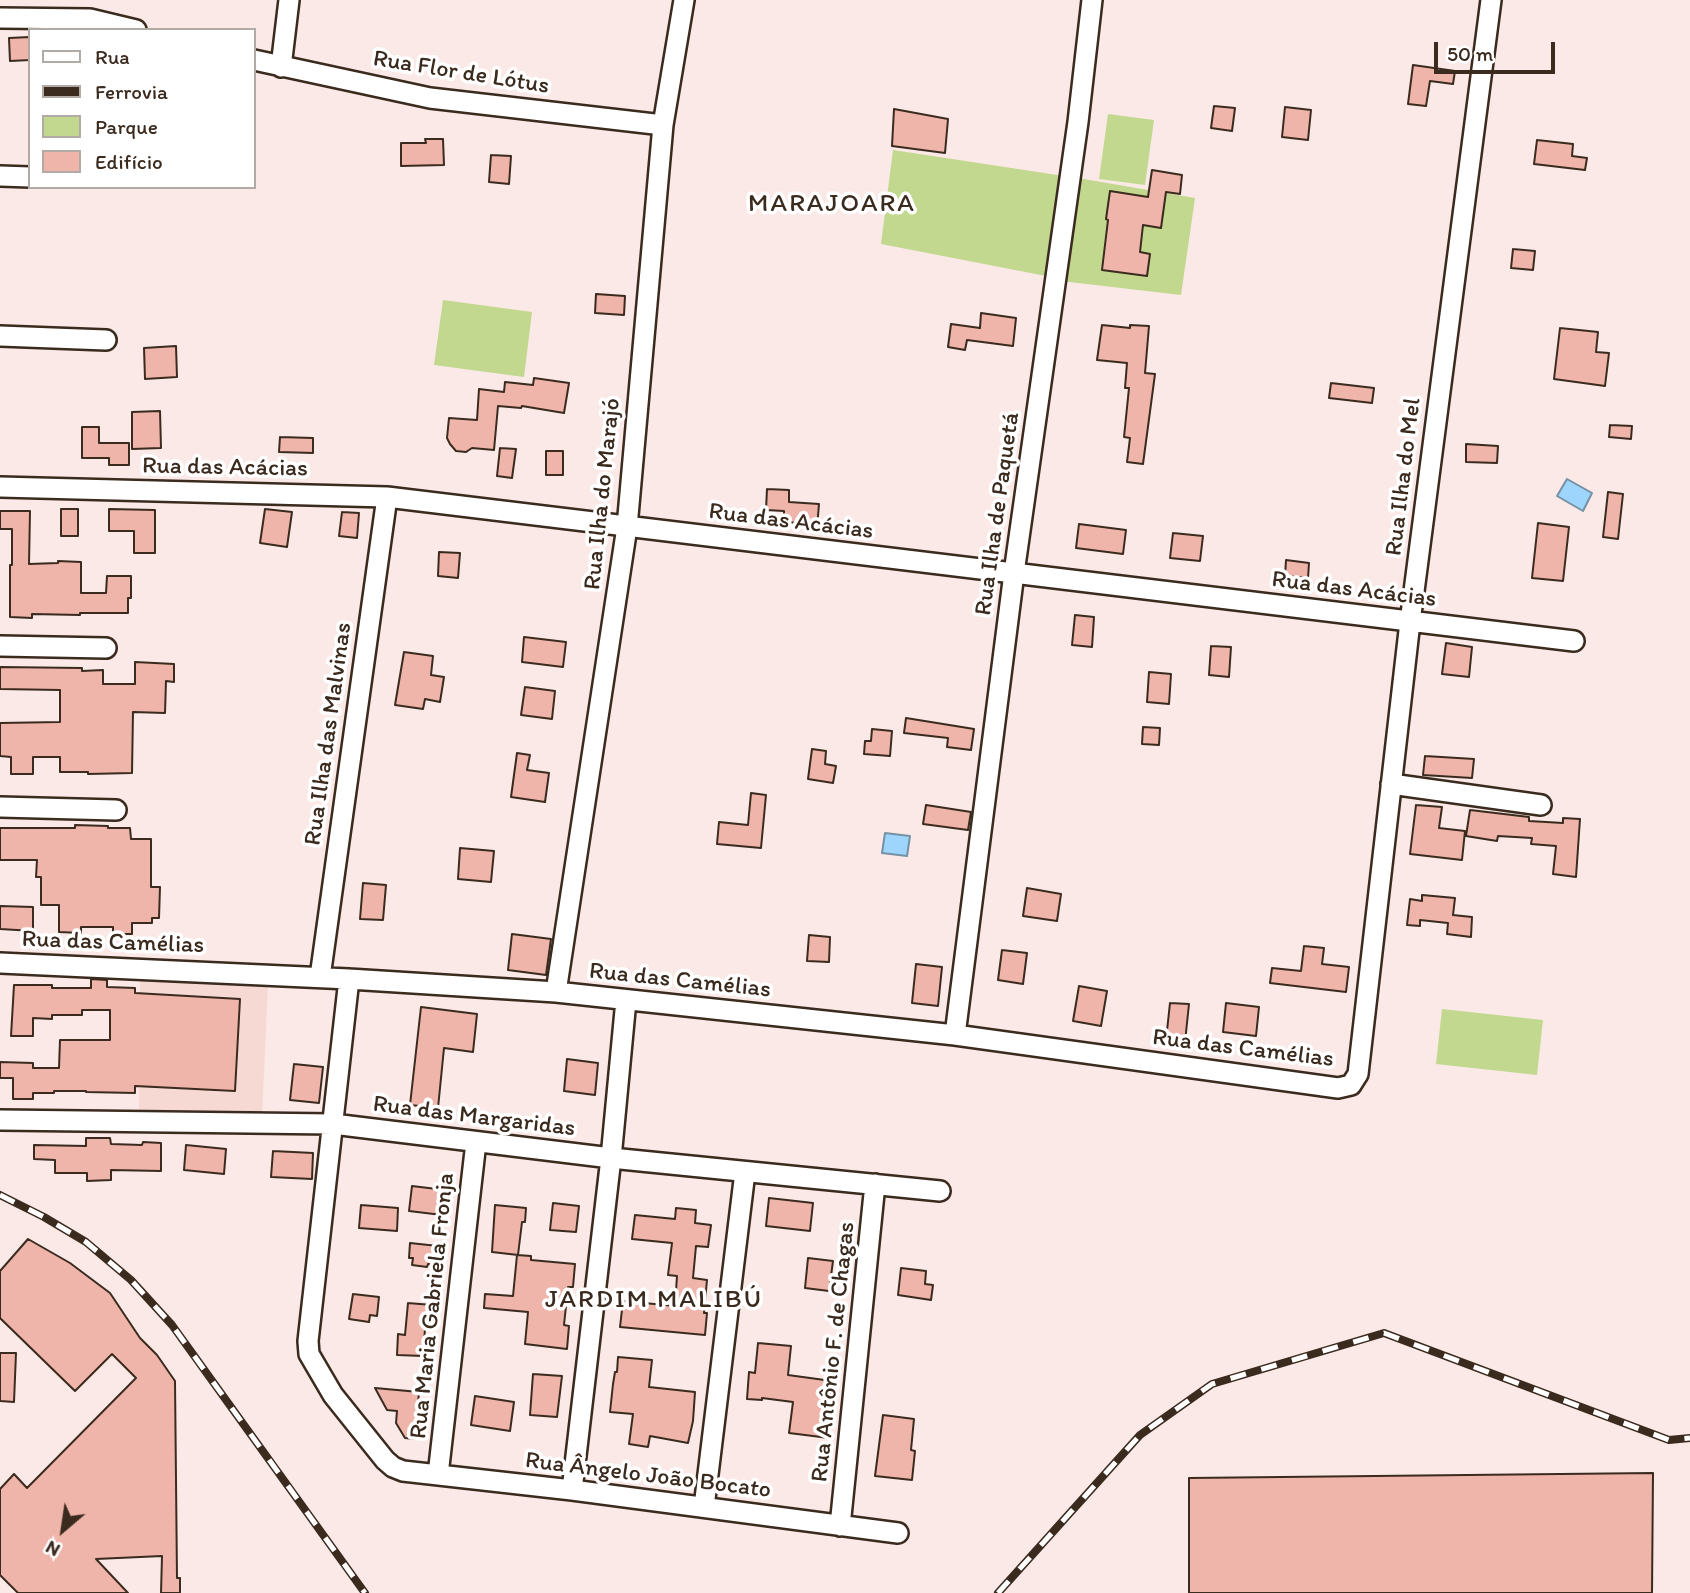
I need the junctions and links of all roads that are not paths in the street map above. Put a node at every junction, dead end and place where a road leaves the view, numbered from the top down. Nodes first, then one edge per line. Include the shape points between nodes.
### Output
1 (289, 0) edge
2 (684, 0) edge
3 (1092, 0) edge
4 (1491, 0) edge
5 (0, 18) edge
6 (127, 28) edge
7 (256, 61) edge
8 (281, 67) junction
9 (663, 125) junction
10 (0, 176) edge
11 (28, 177) edge
12 (0, 336) edge
13 (106, 340) dead end
14 (0, 487) edge
15 (387, 497) junction
16 (627, 527) junction
17 (1014, 573) junction
18 (1410, 622) junction
19 (1574, 641) dead end
20 (0, 646) edge
21 (106, 648) dead end
22 (1391, 784) junction
23 (1541, 805) dead end
24 (0, 807) edge
25 (116, 810) dead end
26 (0, 963) edge
27 (320, 977) junction
28 (349, 979) junction
29 (556, 992) junction
30 (626, 1000) junction
31 (955, 1035) junction
32 (1351, 1085) joint
33 (0, 1120) edge
34 (333, 1124) junction
35 (476, 1142) junction
36 (611, 1158) junction
37 (745, 1172) junction
38 (876, 1184) junction
39 (940, 1191) dead end
40 (438, 1475) junction
41 (572, 1490) junction
42 (704, 1507) junction
43 (840, 1526) junction
44 (898, 1534) dead end

1 - 8 street
2 - 9 street, Rua Ilha do Marajó
3 - 17 street, Rua Ilha de Paquetá
4 - 18 street, Rua Ilha do Mel
5 - 6 street via 90,19
7 - 8 street, Rua Flor de Lótus
8 - 9 street, Rua Flor de Lótus via 430,98
9 - 16 street, Rua Ilha do Marajó
10 - 11 street
12 - 13 street
14 - 15 street, Rua das Acácias
15 - 16 street, Rua das Acácias
15 - 27 street, Rua Ilha das Malvinas
16 - 17 street, Rua das Acácias
16 - 29 street, Rua Ilha do Marajó
17 - 18 street, Rua das Acácias
17 - 31 street, Rua Ilha de Paquetá
18 - 19 street, Rua das Acácias
18 - 22 street, Rua Ilha do Mel
20 - 21 street
22 - 23 street
22 - 32 street, Rua Ilha do Mel via 1358,1074
24 - 25 street
26 - 27 street, Rua das Camélias
27 - 28 street, Rua das Camélias
28 - 29 street, Rua das Camélias
28 - 34 street
29 - 30 street, Rua das Camélias
30 - 31 street, Rua das Camélias
30 - 36 street
31 - 32 street, Rua das Camélias via 1338,1088
33 - 34 street, Rua das Margaridas
34 - 35 street, Rua das Margaridas
34 - 40 street, Rua Ângelo João Bocato via 309,1354 333,1395 385,1460 403,1471
35 - 36 street, Rua das Margaridas
35 - 40 street, Rua Maria Gabriela Fronja
36 - 37 street, Rua das Margaridas
36 - 41 street
37 - 38 street, Rua das Margaridas
37 - 42 street
38 - 39 street, Rua das Margaridas
38 - 43 street, Rua Antônio F. de Chagas
40 - 41 street, Rua Ângelo João Bocato
41 - 42 street, Rua Ângelo João Bocato
42 - 43 street, Rua Ângelo João Bocato
43 - 44 street, Rua Ângelo João Bocato

